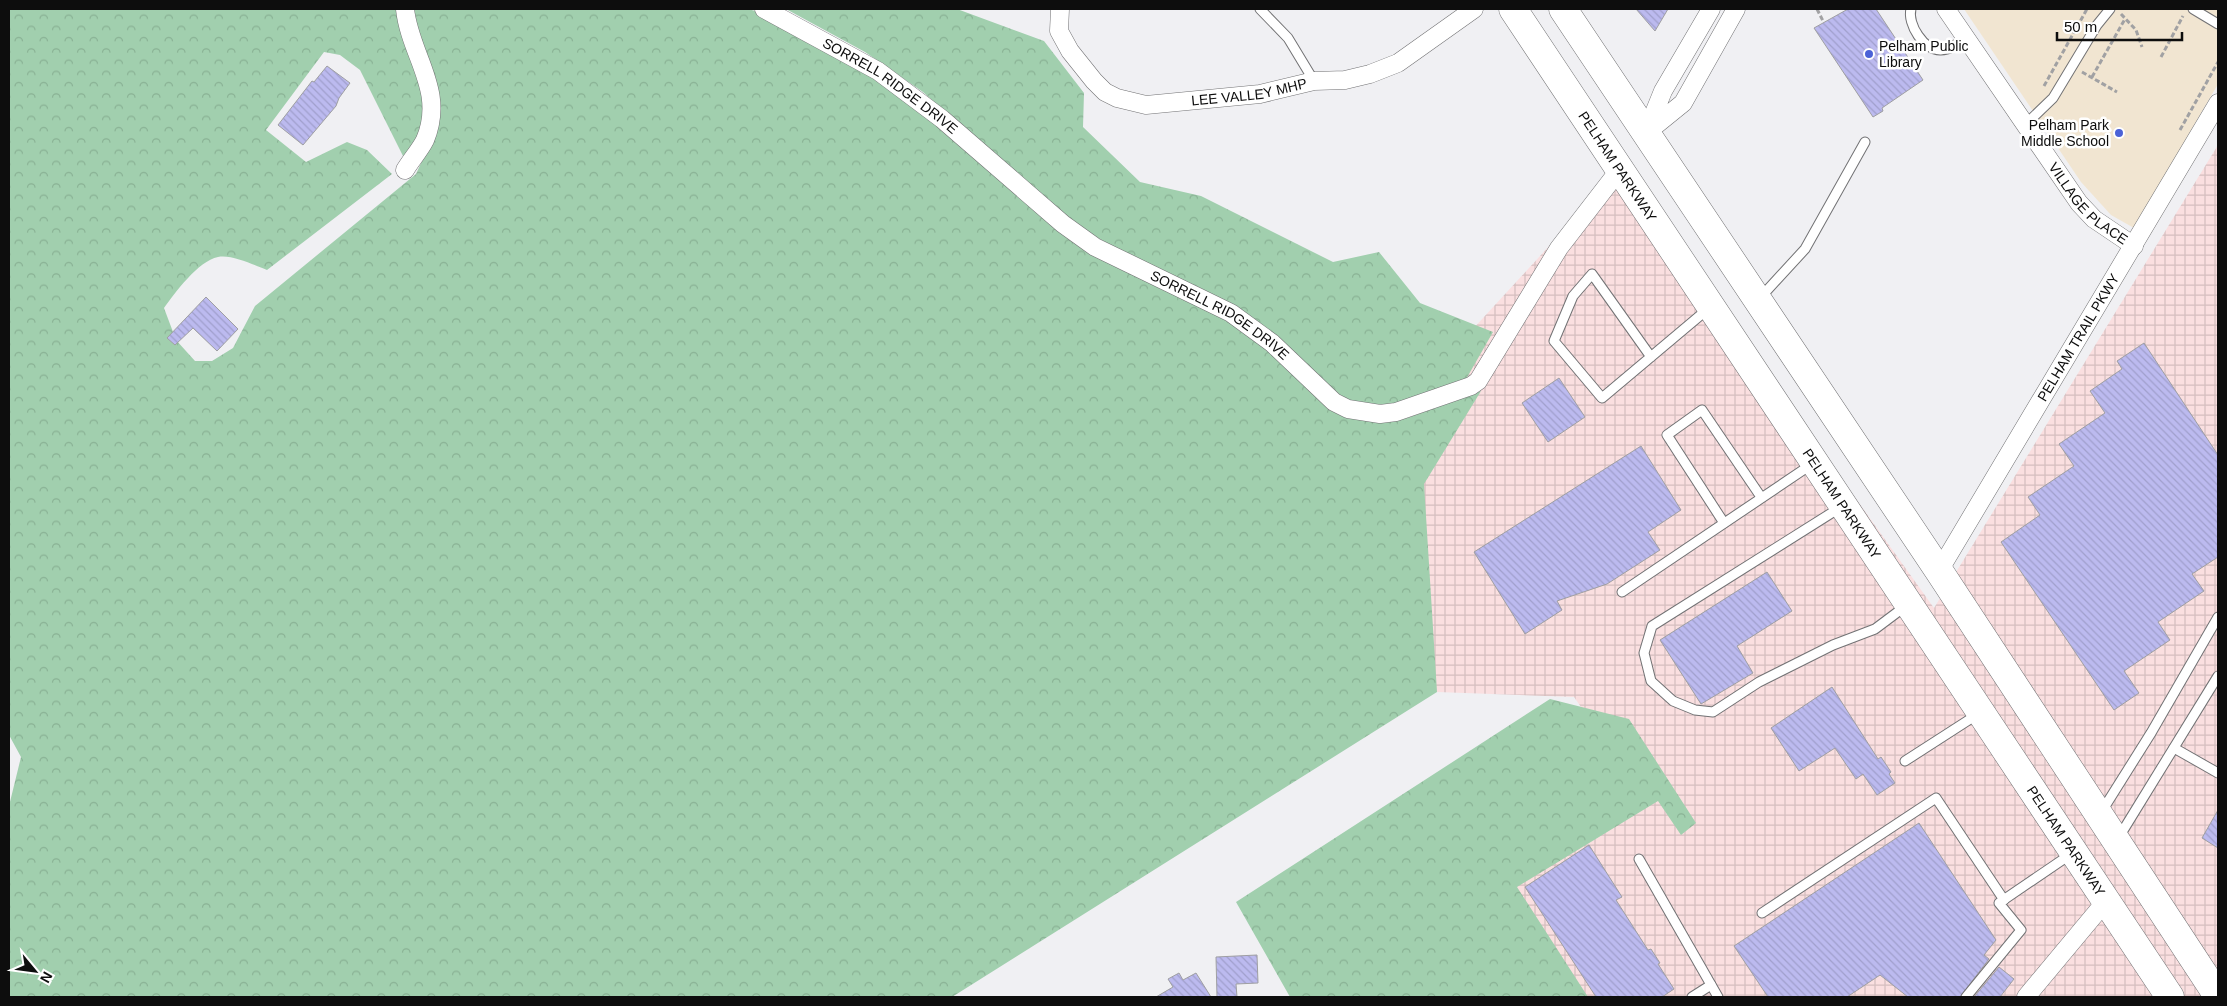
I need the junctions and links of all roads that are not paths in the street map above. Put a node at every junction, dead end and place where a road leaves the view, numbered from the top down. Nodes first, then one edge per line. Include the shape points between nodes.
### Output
1 (405, 9) edge
2 (764, 9) edge
3 (1060, 9) edge
4 (1260, 9) edge
5 (1474, 9) edge
6 (1513, 9) edge
7 (1563, 9) edge
8 (1711, 9) edge
9 (1736, 9) edge
10 (1911, 9) edge
11 (1946, 9) edge
12 (2110, 9) edge
13 (2193, 9) edge
14 (2218, 24) edge
15 (1966, 37) junction
16 (1314, 81) junction
17 (2218, 103) edge
18 (2025, 125) junction
19 (1646, 134) junction
20 (1865, 142) dead end
21 (1620, 169) junction
22 (405, 170) dead end
23 (2134, 246) junction
24 (1757, 301) junction
25 (1711, 306) junction
26 (1651, 357) junction
27 (1814, 462) junction
28 (1761, 497) junction
29 (1843, 505) junction
30 (1724, 523) junction
31 (1939, 571) junction
32 (1622, 592) dead end
33 (1909, 604) junction
34 (2218, 617) edge
35 (2218, 676) edge
36 (1981, 713) junction
37 (2174, 748) junction
38 (1905, 761) dead end
39 (2218, 773) edge
40 (2099, 816) junction
41 (2116, 841) junction
42 (2074, 852) junction
43 (1639, 860) dead end
44 (2004, 900) junction
45 (2106, 901) junction
46 (1762, 913) dead end
47 (1711, 985) junction
48 (2210, 993) edge
49 (1692, 997) edge
50 (1718, 997) edge
51 (1966, 997) edge
52 (2026, 997) edge
53 (2170, 997) edge

1 - 22 street via 406,22 428,80 432,109 424,142
2 - 21 street, SORRELL RIDGE DRIVE via 878,70 916,98 1062,224 1095,247 1231,313 1272,343 1334,402 1362,412 1396,412 1478,381 1559,248
3 - 16 street, LEE VALLEY MHP via 1059,31 1080,65 1105,92 1130,102 1168,105 1260,94
4 - 16 lane via 1288,38
5 - 16 street, LEE VALLEY MHP via 1398,63 1345,80
6 - 21 main road, PELHAM PARKWAY
7 - 19 main road
8 - 19 street via 1663,91
9 - 19 street via 1683,103
10 - 15 lane via 1910,20 1928,46 1947,49
11 - 15 street, VILLAGE PLACE
12 - 18 lane via 2053,98
13 - 14 lane
15 - 18 street, VILLAGE PLACE
17 - 23 street, PELHAM TRAIL PKWY
18 - 23 street, VILLAGE PLACE via 2094,219
19 - 21 main road
19 - 24 main road
20 - 24 lane via 1806,249
21 - 25 main road, PELHAM PARKWAY
23 - 31 street, PELHAM TRAIL PKWY
24 - 31 main road
25 - 26 lane
25 - 27 main road, PELHAM PARKWAY
26 - 26 lane via 1602,398 1554,341 1573,296 1592,274
27 - 28 lane
27 - 29 main road, PELHAM PARKWAY
28 - 30 lane
28 - 30 lane via 1702,410 1667,435
29 - 33 main road, PELHAM PARKWAY
29 - 33 lane via 1652,626 1644,653 1651,681 1674,700 1695,710 1713,712 1759,682 1833,645 1875,629
30 - 32 lane
31 - 33 main road
31 - 40 main road
33 - 36 main road, PELHAM PARKWAY
34 - 40 lane
35 - 37 lane
36 - 38 lane
36 - 42 main road, PELHAM PARKWAY
37 - 39 lane
37 - 41 lane
40 - 41 main road
41 - 45 main road
41 - 48 main road
42 - 44 lane
42 - 45 main road, PELHAM PARKWAY
43 - 47 lane
44 - 46 lane via 1936,798
44 - 51 lane via 1999,903 2021,930
45 - 52 street
45 - 53 main road, PELHAM PARKWAY
47 - 49 lane
47 - 50 lane

